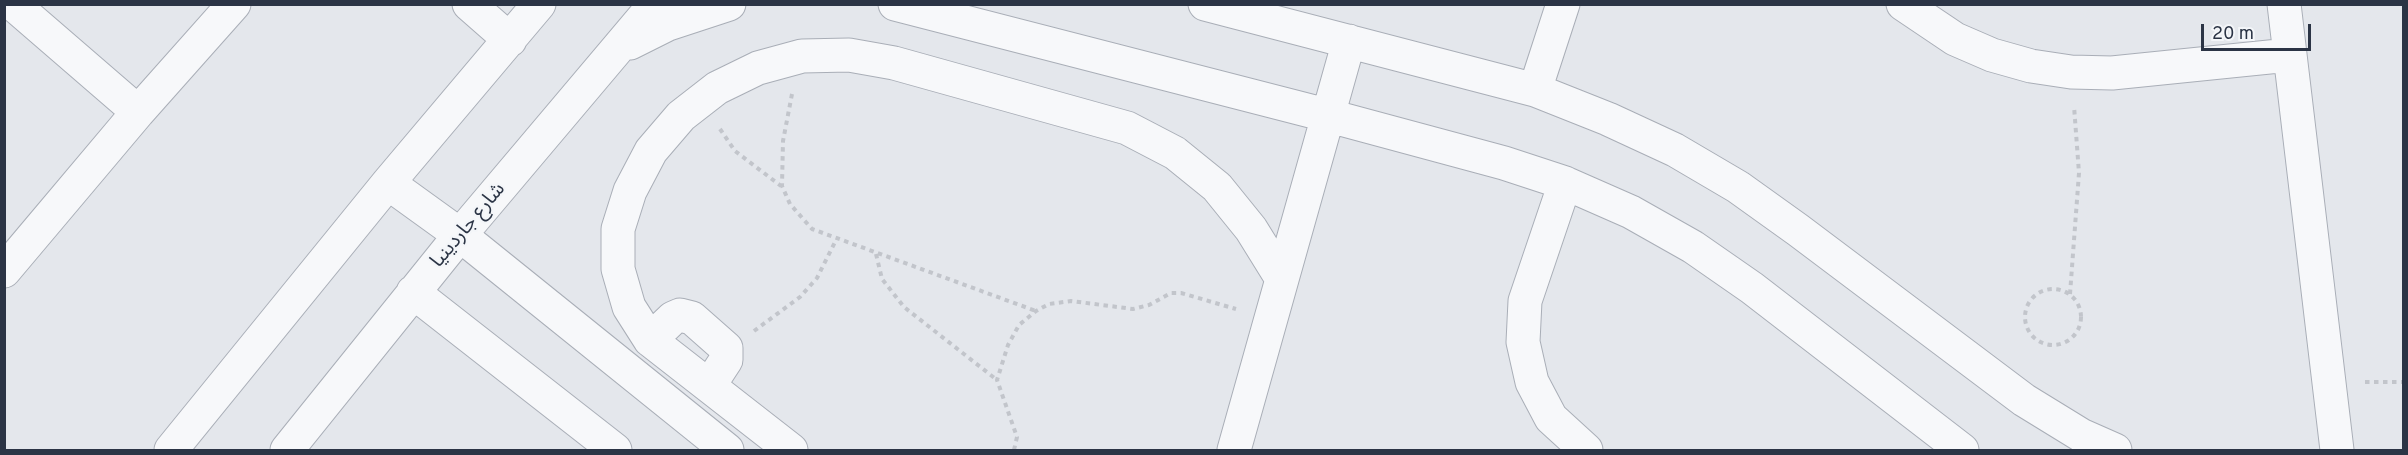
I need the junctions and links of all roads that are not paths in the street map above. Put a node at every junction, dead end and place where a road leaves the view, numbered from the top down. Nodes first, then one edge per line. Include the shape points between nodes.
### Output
1 (13, 4) edge
2 (234, 4) edge
3 (469, 4) edge
4 (538, 4) edge
5 (655, 4) edge
6 (729, 4) edge
7 (895, 4) edge
8 (1205, 4) edge
9 (1563, 4) edge
10 (1903, 4) edge
11 (2284, 4) edge
12 (1318, 18) edge
13 (510, 40) junction
14 (1349, 41) junction
15 (618, 49) junction
16 (2289, 55) junction
17 (1535, 90) junction
18 (138, 112) junction
19 (1326, 115) junction
20 (388, 183) junction
21 (1565, 183) junction
22 (460, 235) junction
23 (4, 271) edge
24 (1282, 279) junction
25 (413, 292) junction
26 (650, 340) junction
27 (709, 386) junction
28 (171, 450) edge
29 (287, 450) edge
30 (615, 450) edge
31 (727, 450) edge
32 (791, 450) edge
33 (1234, 450) edge
34 (1586, 450) edge
35 (1962, 450) edge
36 (2115, 450) edge
37 (2337, 450) edge

1 - 18 street
2 - 18 street
3 - 13 street
4 - 13 street
5 - 15 street, شارع جاردينيا
6 - 15 street via 668,24
7 - 19 street
8 - 12 street
9 - 17 street
10 - 16 street via 1955,39 1992,55 2071,72 2112,73
11 - 16 street
12 - 14 street
13 - 20 street
14 - 17 street
14 - 19 street
15 - 22 street, شارع جاردينيا
16 - 37 street
17 - 36 street via 1608,118 1675,150 1738,187 2024,400 2081,435
18 - 23 street
19 - 21 street via 1504,162
19 - 24 street
20 - 22 street
20 - 28 street
21 - 34 street via 1525,302 1523,342 1532,382 1551,418
21 - 35 street via 1631,212 1693,247
22 - 25 street, شارع جاردينيا
22 - 31 street
24 - 26 street via 1251,229 1217,187 1175,153 1127,128 894,63 849,55 802,56 758,68 717,88 681,116 651,151 630,191 618,229 618,269 626,297
24 - 33 street
25 - 29 street, شارع جاردينيا
25 - 30 street
26 - 27 street
26 - 27 street via 680,315 692,318 726,348 728,355
27 - 32 street

